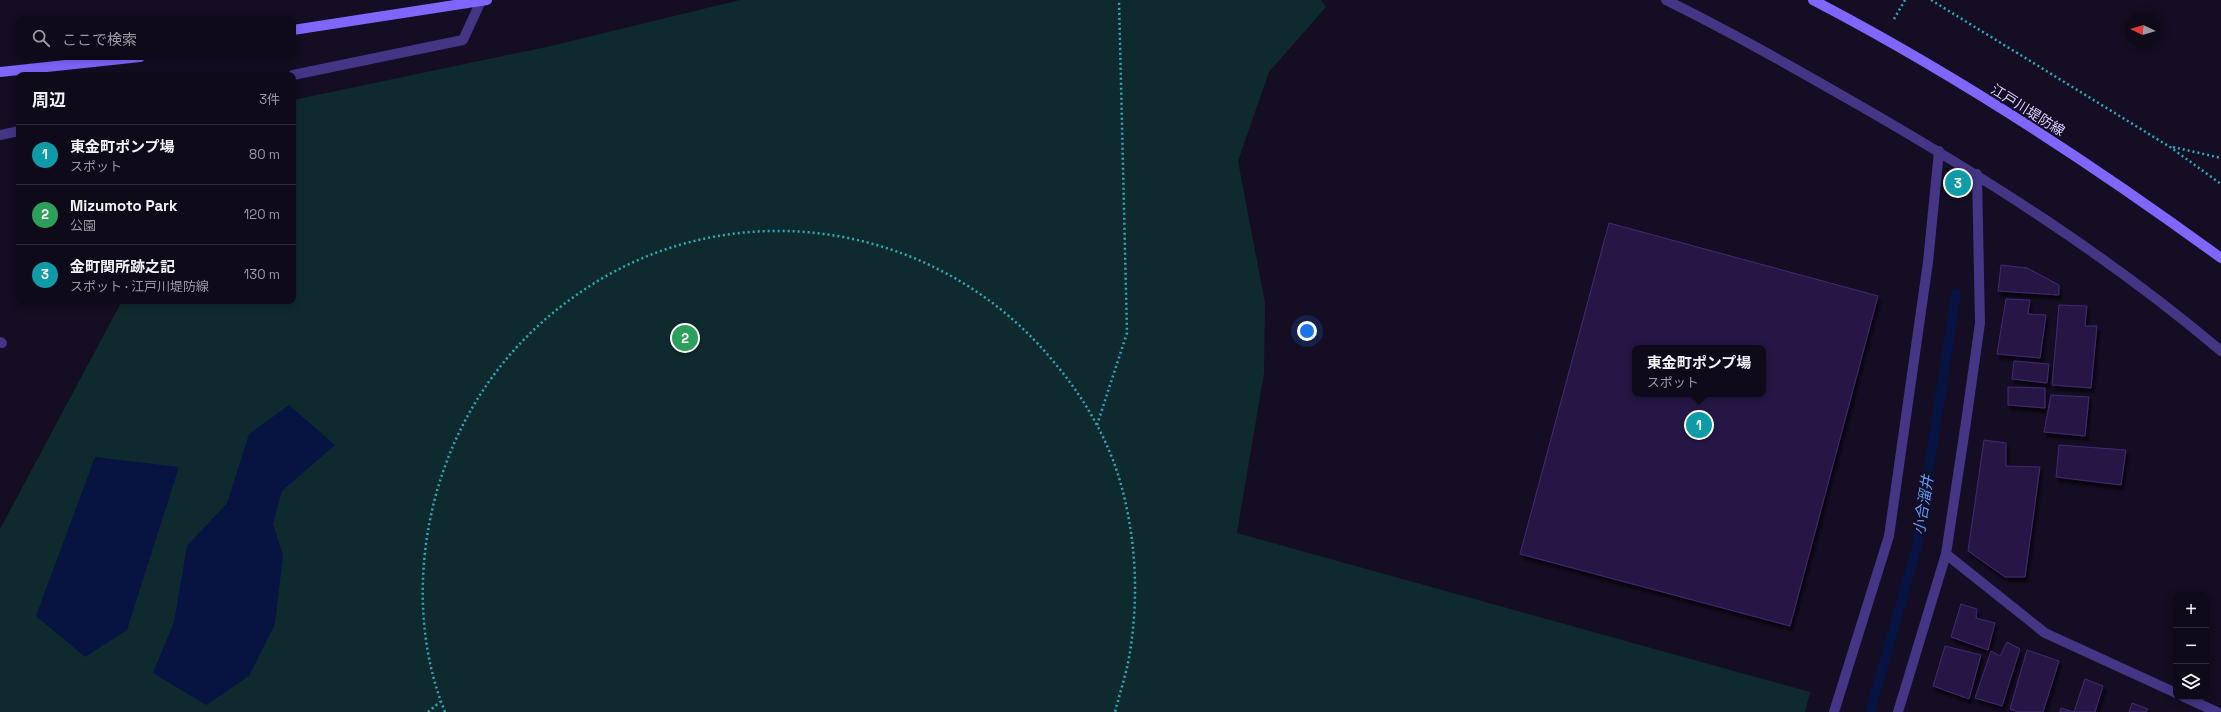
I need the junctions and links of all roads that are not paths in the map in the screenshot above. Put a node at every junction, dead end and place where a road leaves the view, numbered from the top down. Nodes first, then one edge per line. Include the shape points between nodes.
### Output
1 (484, 0) edge
2 (1666, 0) edge
3 (1813, 0) edge
4 (296, 30) edge
5 (112, 60) edge
6 (0, 72) edge
7 (296, 74) edge
8 (16, 132) edge
9 (0, 135) edge
10 (1939, 151) junction
11 (1977, 174) junction
12 (2221, 258) edge
13 (2221, 351) edge
14 (1946, 554) junction
15 (2173, 692) edge
16 (2191, 700) edge
17 (1834, 712) edge
18 (1898, 712) edge
19 (2217, 712) edge

1 - 4 main road
1 - 7 street via 463,40
2 - 10 street via 1718,25
3 - 12 main road, 江戸川堤防線 via 1884,37 2055,143 2147,204
5 - 6 main road
8 - 9 street
10 - 11 street
10 - 17 street via 1928,262 1889,536
11 - 13 street via 2174,311
11 - 14 street via 1980,323
14 - 15 street via 2045,633
14 - 18 street
16 - 19 street

